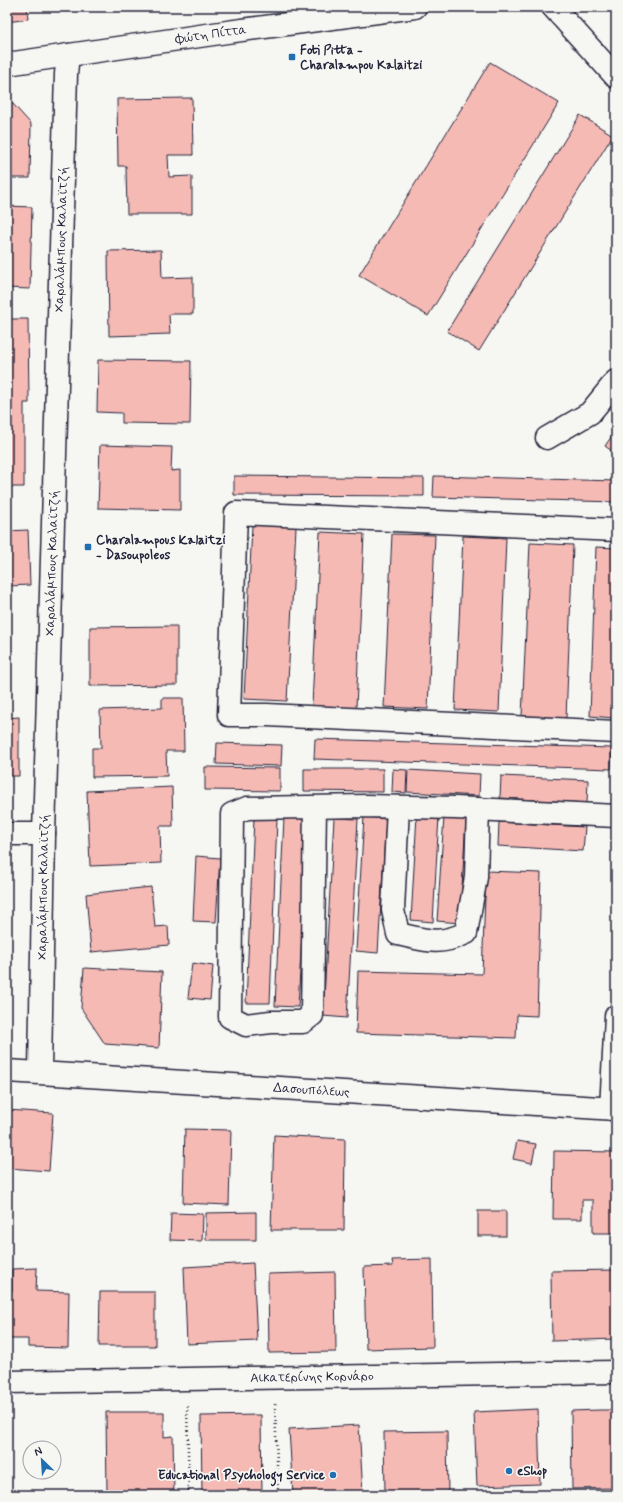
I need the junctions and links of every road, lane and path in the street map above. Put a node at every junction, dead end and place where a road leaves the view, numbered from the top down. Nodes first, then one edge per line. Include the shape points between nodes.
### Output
1 (415, 7) edge
2 (553, 7) edge
3 (68, 55) junction
4 (7, 64) edge
5 (616, 77) edge
6 (616, 381) edge
7 (547, 438) dead end
8 (616, 530) edge
9 (616, 732) edge
10 (315, 807) junction
11 (398, 807) junction
12 (478, 809) junction
13 (616, 816) edge
14 (7, 834) edge
15 (44, 834) junction
16 (616, 1016) edge
17 (7, 1071) edge
18 (40, 1072) junction
19 (614, 1109) edge
20 (616, 1372) edge
21 (274, 1378) junction
22 (187, 1379) junction
23 (7, 1382) edge
24 (189, 1495) edge
25 (278, 1495) edge

1 - 3 street, Φώτη Πίττα
2 - 5 street
3 - 4 street, Φώτη Πίττα
3 - 15 street, Χαραλάμπους Καλαϊτζή
6 - 7 street via 590,413
8 - 9 street via 236,513 229,715
10 - 10 street via 247,808 232,814 230,1017 246,1024 303,1022 312,1015
10 - 11 street
11 - 12 street
11 - 12 street via 393,910 398,934 436,942 466,933 476,878
12 - 13 street
14 - 15 street
15 - 18 street, Χαραλάμπους Καλαϊτζή
16 - 19 street
17 - 18 street, Δασουπόλεως
18 - 19 street, Δασουπόλεως
20 - 21 street, Αικατερίνης Κορνάρο
21 - 22 street, Αικατερίνης Κορνάρο
21 - 25 path
22 - 23 street, Αικατερίνης Κορνάρο
22 - 24 path

